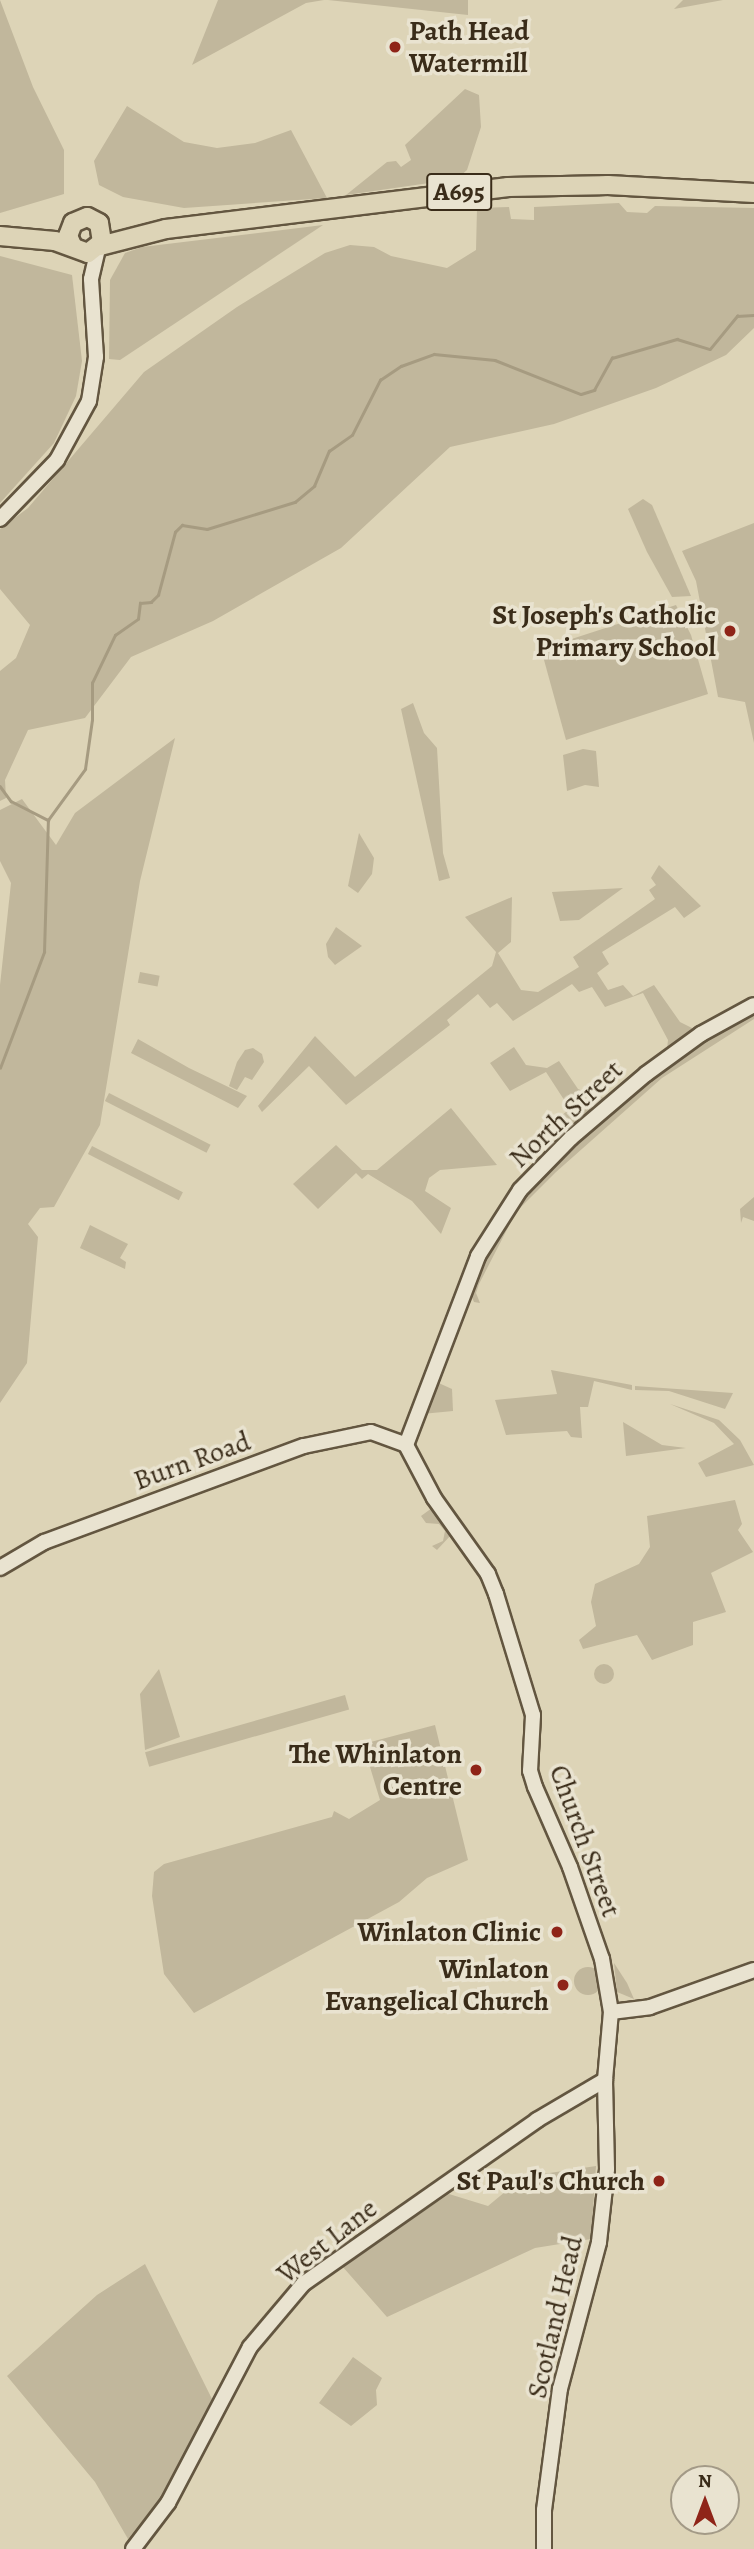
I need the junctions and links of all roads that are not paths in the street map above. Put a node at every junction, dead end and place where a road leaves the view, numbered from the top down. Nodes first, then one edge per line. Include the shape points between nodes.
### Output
1 (754, 193) edge
2 (99, 223) junction
3 (72, 225) junction
4 (166, 229) junction
5 (0, 236) edge
6 (25, 236) junction
7 (99, 247) junction
8 (74, 248) junction
9 (91, 279) junction
10 (0, 519) edge
11 (754, 1005) edge
12 (406, 1445) junction
13 (0, 1568) edge
14 (754, 1970) edge
15 (611, 2012) junction
16 (605, 2080) junction
17 (133, 2549) edge
18 (544, 2549) edge

1 - 4 main road, A695 via 608,185 508,187
2 - 3 main road, A695 via 87,217
2 - 4 main road, A695
2 - 7 main road via 104,234
3 - 6 main road, A695
3 - 8 main road via 68,236
4 - 7 main road, A695
5 - 6 main road, A695
6 - 8 main road, A695
7 - 8 main road, A695 via 88,253
7 - 9 street
8 - 9 street
9 - 10 street via 96,372 83,418 43,479
11 - 12 street, North Street via 654,1068 548,1159 492,1229
12 - 13 street, Burn Road via 372,1432 304,1446 44,1542
12 - 15 street, Church Street via 484,1567 533,1715 530,1771 534,1787 570,1867 599,1952
14 - 15 street via 650,2007
15 - 16 street, Scotland Head
16 - 17 street, West Lane via 537,2120 303,2284 250,2347 169,2503
16 - 18 street, Scotland Head via 607,2169 599,2242 560,2389 544,2510

